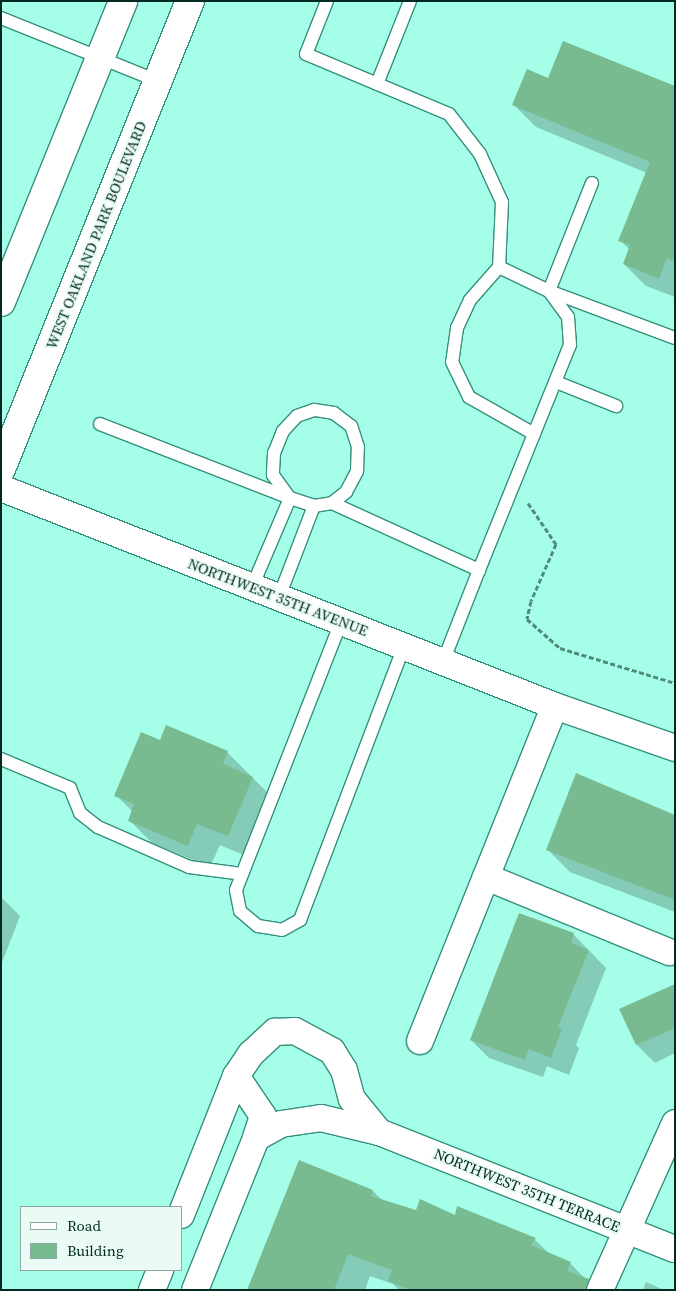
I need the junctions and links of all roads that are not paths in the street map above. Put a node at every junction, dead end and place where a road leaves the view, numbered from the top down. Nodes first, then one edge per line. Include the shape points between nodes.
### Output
1 (123, 1) edge
2 (190, 1) edge
3 (327, 1) edge
4 (410, 1) edge
5 (1, 18) edge
6 (100, 57) junction
7 (158, 81) junction
8 (377, 84) junction
9 (592, 183) dead end
10 (499, 267) junction
11 (549, 291) junction
12 (1, 302) edge
13 (675, 338) edge
14 (556, 382) junction
15 (616, 406) dead end
16 (100, 424) dead end
17 (534, 434) junction
18 (1, 469) edge
19 (1, 488) edge
20 (290, 498) junction
21 (332, 503) junction
22 (314, 506) junction
23 (479, 570) junction
24 (252, 587) junction
25 (278, 597) junction
26 (341, 622) junction
27 (404, 646) junction
28 (443, 662) junction
29 (555, 706) junction
30 (675, 748) edge
31 (1, 759) edge
32 (242, 874) junction
33 (486, 877) junction
34 (669, 952) dead end
35 (420, 1041) dead end
36 (236, 1076) junction
37 (675, 1123) edge
38 (379, 1132) junction
39 (256, 1138) junction
40 (182, 1213) edge
41 (625, 1229) junction
42 (675, 1249) edge
43 (160, 1271) edge
44 (152, 1290) edge
45 (195, 1290) edge
46 (600, 1290) edge

1 - 6 main road
2 - 7 main road, WEST OAKLAND PARK BOULEVARD
3 - 8 lane via 306,54
4 - 8 lane
5 - 6 lane
6 - 7 lane
6 - 12 main road
7 - 18 main road, WEST OAKLAND PARK BOULEVARD
8 - 10 lane via 450,114 480,154 502,202
9 - 11 lane
10 - 11 lane
10 - 17 lane via 470,300 457,328 452,362 469,397
11 - 13 lane
11 - 14 lane via 568,317 569,326 570,345
14 - 15 lane
14 - 17 lane
16 - 20 lane
17 - 23 lane
19 - 24 street, NORTHWEST 35TH AVENUE
20 - 21 lane via 273,474 274,453 283,431 297,416 314,410 334,413 351,426 358,447 357,471 346,492
20 - 22 lane
20 - 24 lane
21 - 22 lane
21 - 23 lane
22 - 25 lane
23 - 28 lane
24 - 25 street, NORTHWEST 35TH AVENUE
25 - 26 street, NORTHWEST 35TH AVENUE
26 - 27 street, NORTHWEST 35TH AVENUE
26 - 32 lane
27 - 28 street, NORTHWEST 35TH AVENUE
27 - 32 lane via 300,920 282,930 258,926 240,911 236,890
28 - 29 street, NORTHWEST 35TH AVENUE
29 - 30 street, NORTHWEST 35TH AVENUE
29 - 33 street
31 - 32 lane via 70,788 80,814 98,826 189,867
33 - 34 street
33 - 35 street
36 - 38 street via 251,1054 275,1032 296,1031 332,1051 344,1070 352,1099
36 - 39 street via 263,1116
36 - 40 street
37 - 41 street
38 - 39 street, NORTHWEST 35TH TERRACE via 321,1118 281,1124
38 - 41 street, NORTHWEST 35TH TERRACE
39 - 45 street
41 - 42 street, NORTHWEST 35TH TERRACE
41 - 46 street
43 - 44 street

